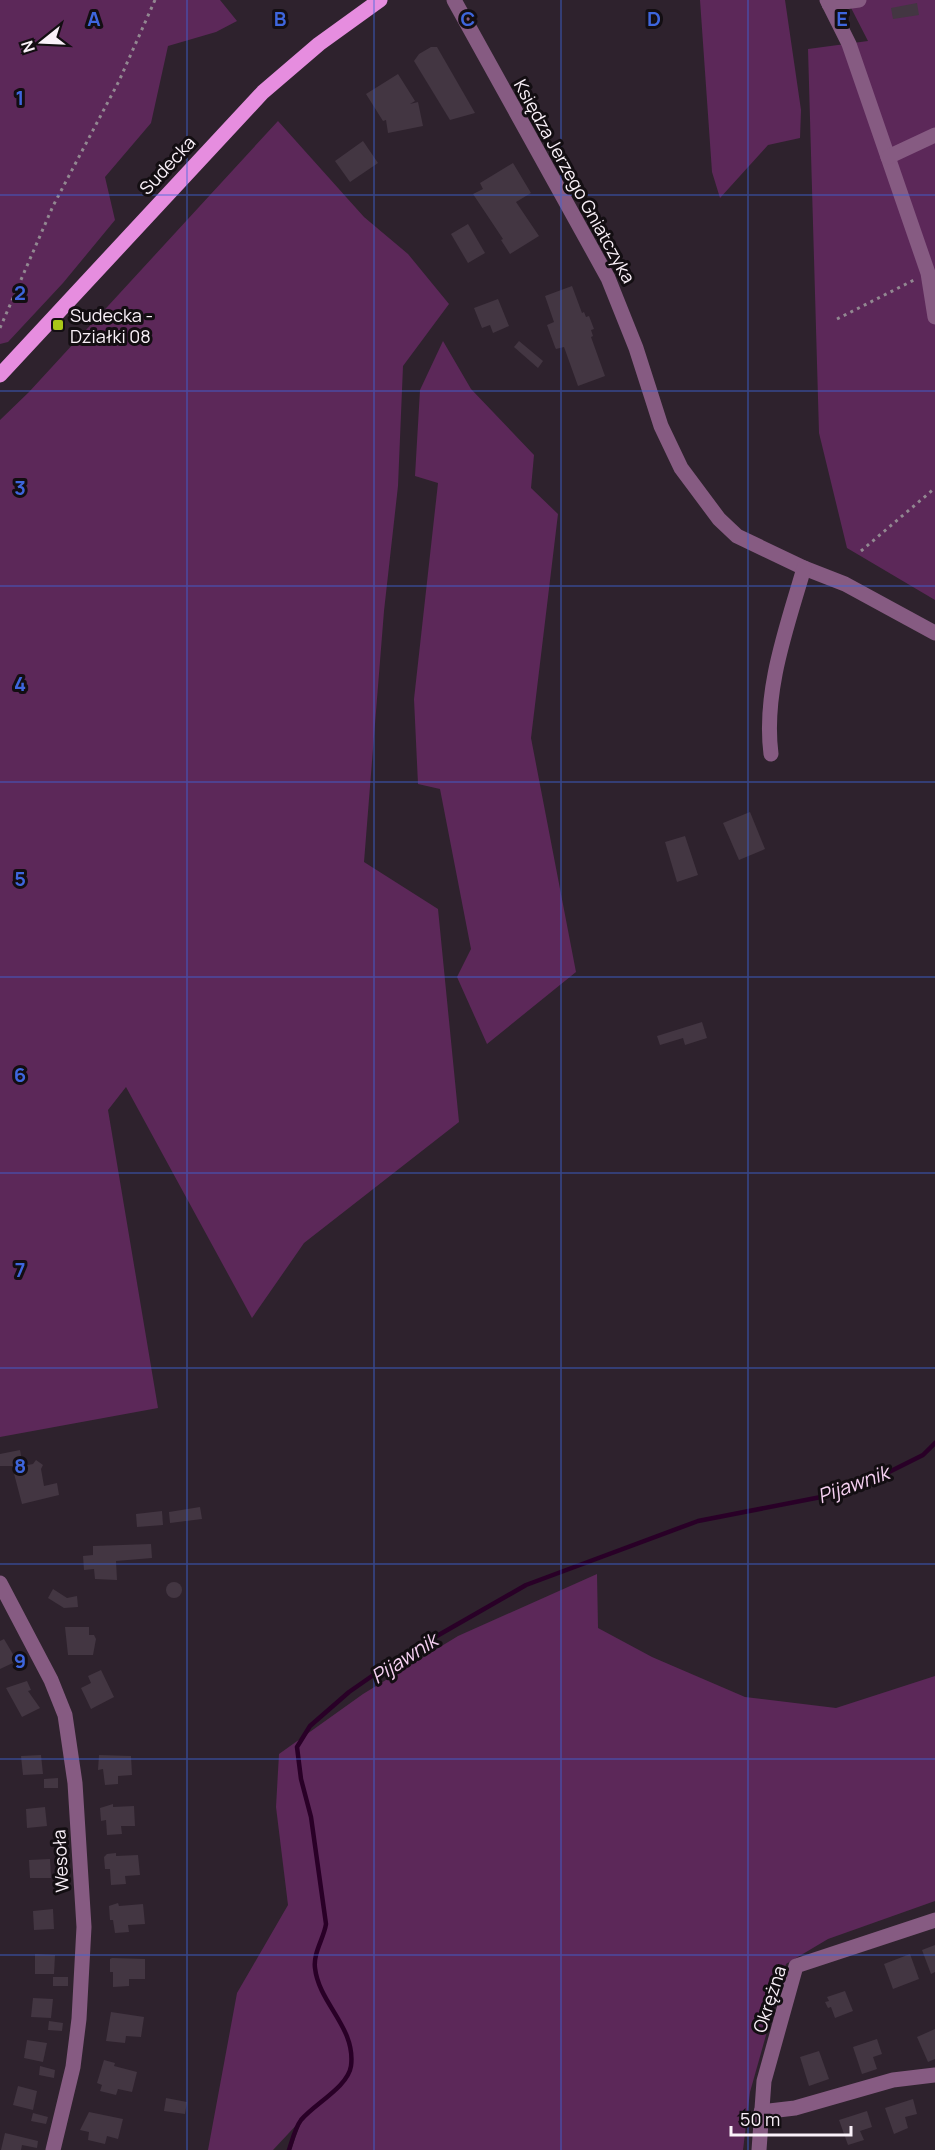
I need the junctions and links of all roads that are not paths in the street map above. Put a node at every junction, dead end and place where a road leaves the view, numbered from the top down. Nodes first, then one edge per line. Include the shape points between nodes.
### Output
1 (380, 0) edge
2 (454, 0) edge
3 (859, 0) edge
4 (828, 2) edge
5 (935, 135) edge
6 (888, 157) junction
7 (931, 271) edge
8 (935, 316) edge
9 (0, 375) edge
10 (804, 568) junction
11 (935, 633) edge
12 (771, 754) dead end
13 (0, 1583) edge
14 (935, 1920) edge
15 (935, 2075) edge
16 (760, 2112) junction
17 (53, 2150) edge
18 (759, 2150) edge

1 - 9 main road, Sudecka via 319,44 263,92
2 - 10 street, Księdza Jerzego Gniatczyka via 608,278 681,468 719,519 737,536
3 - 4 street
4 - 6 street via 849,44
5 - 6 street
6 - 7 street
7 - 8 street
10 - 11 street, Księdza Jerzego Gniatczyka via 845,584
10 - 12 street via 771,697
13 - 17 street, Wesoła via 65,1715 75,1783 84,1927 79,2019 73,2067
14 - 16 street, Okrężna via 796,1966 764,2081
15 - 16 street via 893,2080 795,2108
16 - 18 street, Okrężna

